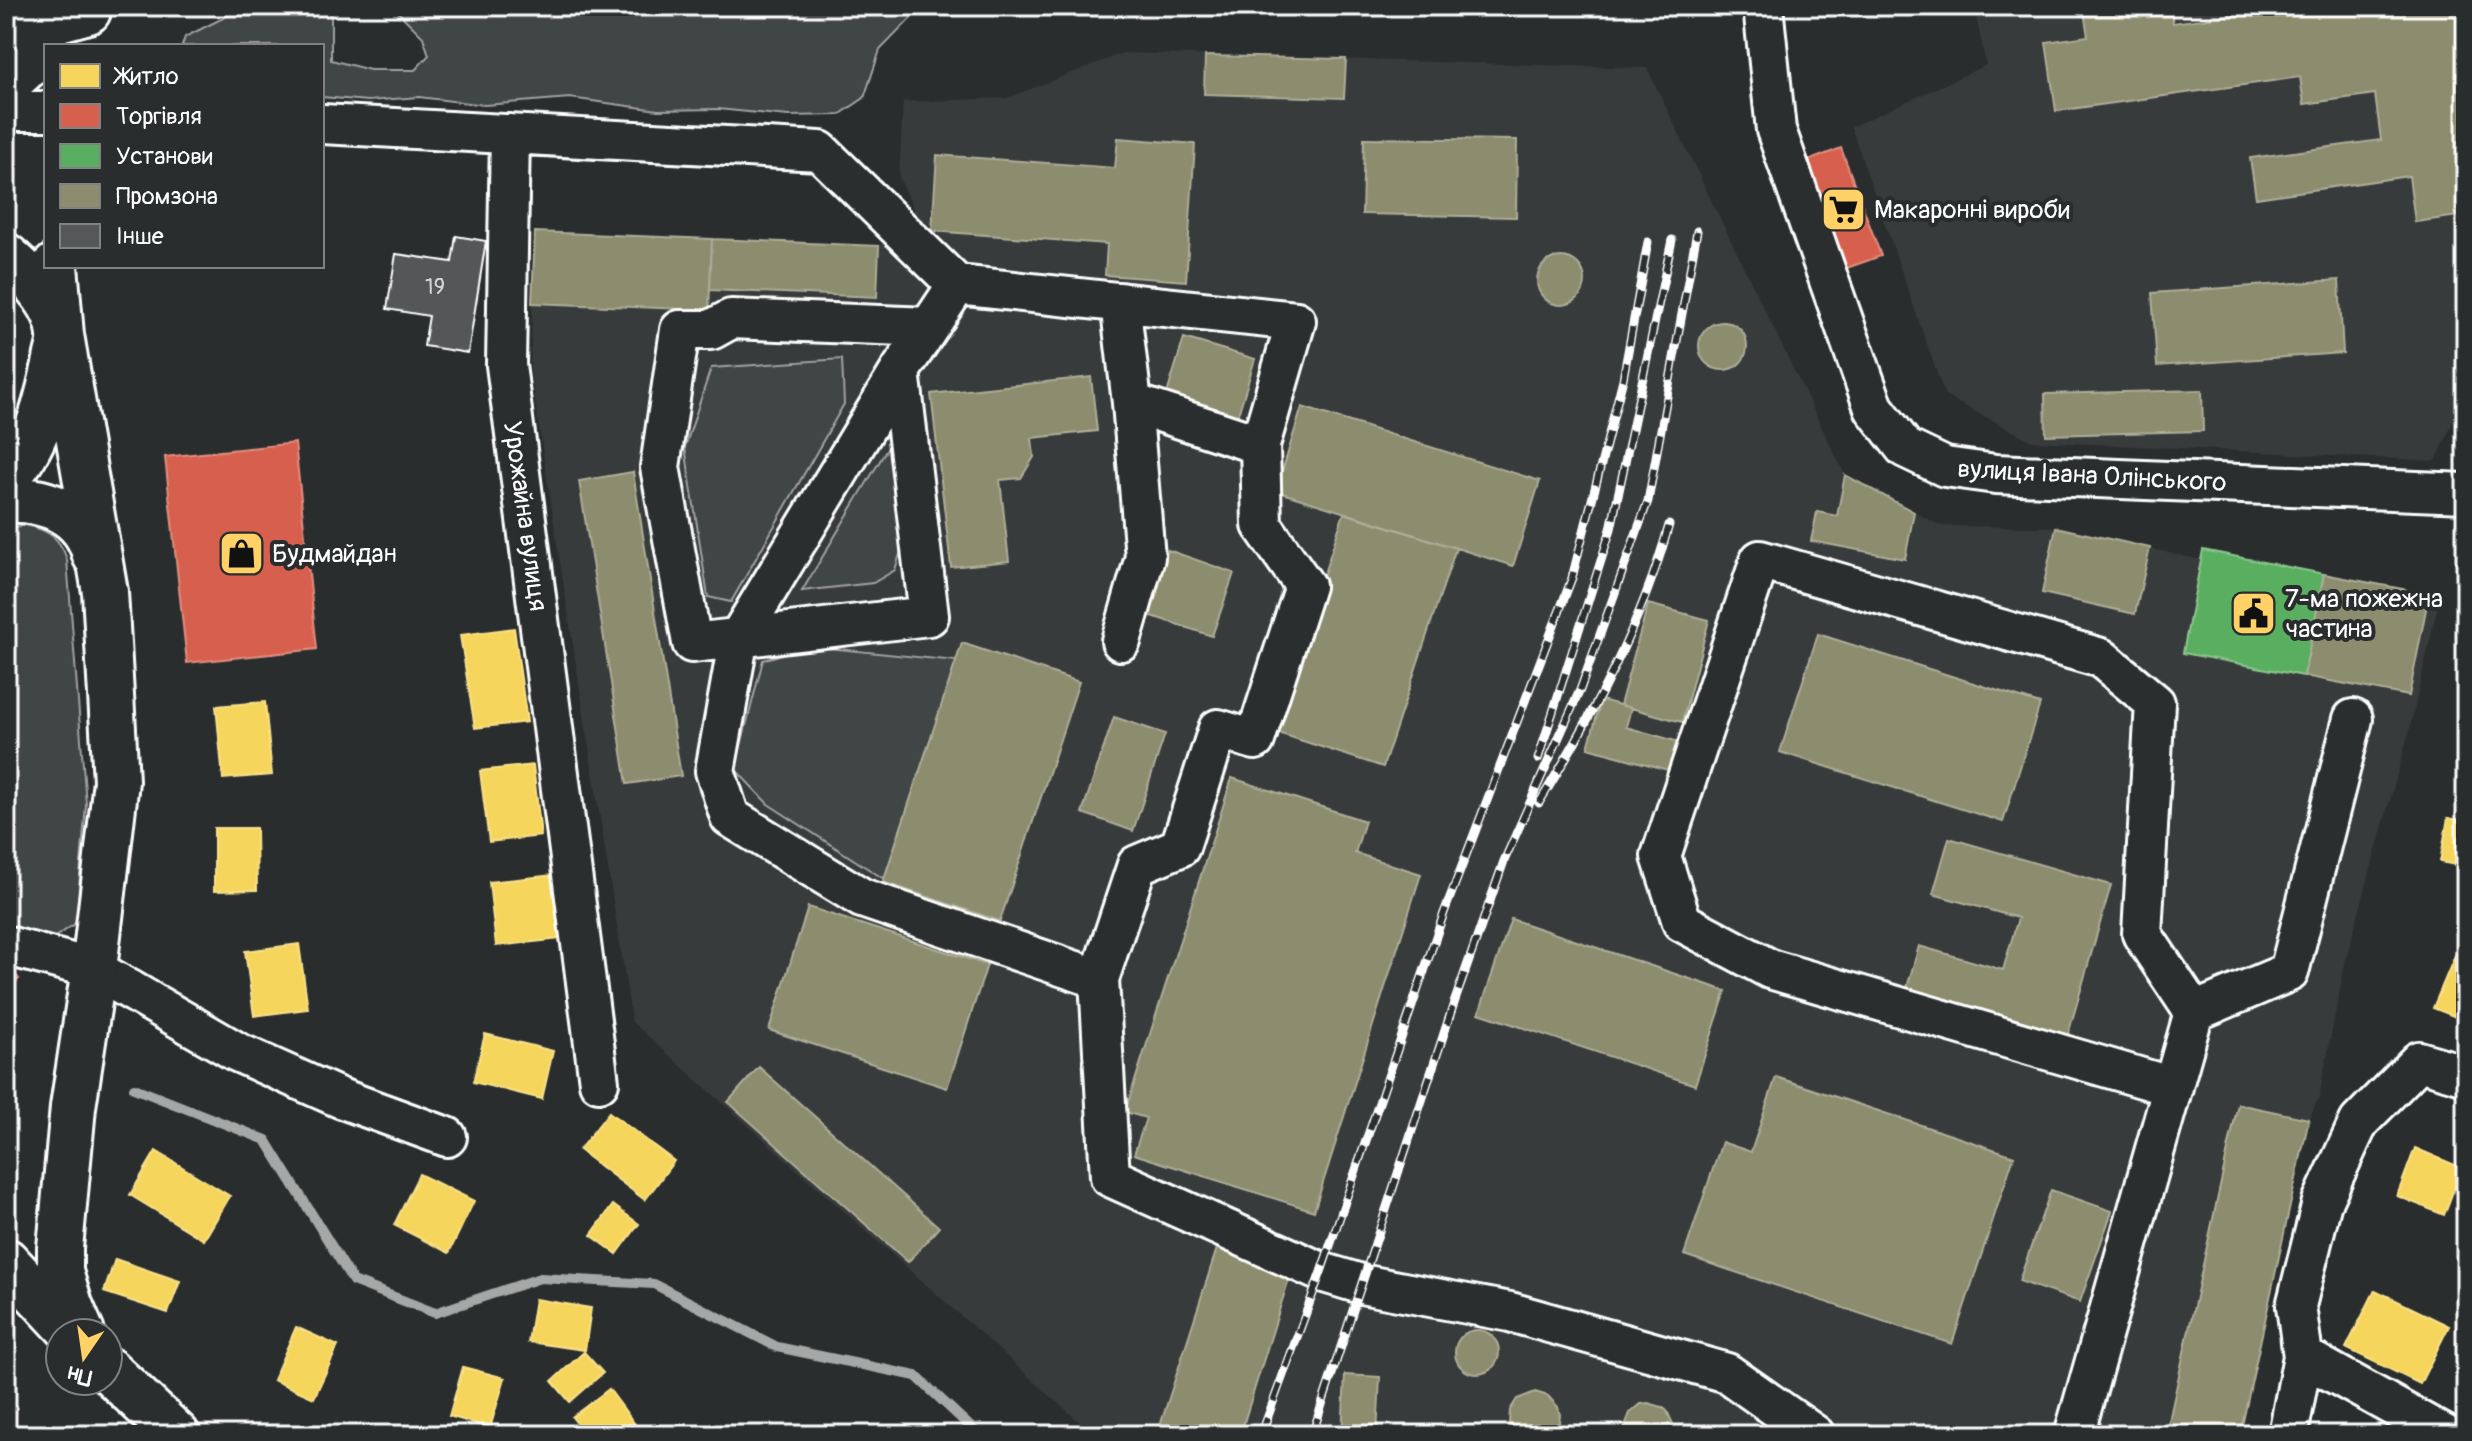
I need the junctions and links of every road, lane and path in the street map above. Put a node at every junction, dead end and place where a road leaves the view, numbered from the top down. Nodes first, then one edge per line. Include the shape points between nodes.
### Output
1 (1763, 6) edge
2 (84, 21) edge
3 (6, 30) edge
4 (52, 44) edge
5 (44, 51) edge
6 (6, 85) edge
7 (6, 111) edge
8 (44, 111) edge
9 (324, 124) edge
10 (510, 134) junction
11 (6, 256) edge
12 (55, 268) edge
13 (957, 285) junction
14 (1120, 302) junction
15 (929, 327) junction
16 (61, 335) junction
17 (900, 371) junction
18 (1132, 403) junction
19 (1260, 445) junction
20 (6, 478) edge
21 (2466, 493) edge
22 (6, 500) edge
23 (105, 592) junction
24 (739, 637) junction
25 (1121, 641) dead end
26 (2353, 719) dead end
27 (6, 948) edge
28 (94, 969) junction
29 (1099, 979) junction
30 (2194, 1012) junction
31 (2466, 1075) edge
32 (599, 1082) dead end
33 (2173, 1087) junction
34 (447, 1137) dead end
35 (6, 1261) edge
36 (58, 1317) edge
37 (75, 1317) edge
38 (2303, 1356) junction
39 (124, 1385) edge
40 (177, 1435) edge
41 (1815, 1435) edge
42 (2074, 1435) edge
43 (2288, 1435) edge
44 (2445, 1435) edge

1 - 21 street, вулиця Івана Олінського via 1776,130 1874,408 1905,448 1945,467 1996,474
2 - 3 main road
2 - 4 main road
5 - 6 main road
7 - 8 street
9 - 10 street
10 - 13 street via 820,151
10 - 32 street, Урожайна вулиця via 506,365
11 - 16 main road via 33,280
12 - 16 main road
13 - 14 street
13 - 15 street
14 - 18 street
14 - 19 street via 1296,321
15 - 17 street
15 - 24 street via 731,319 711,330 680,330 660,467 692,643
16 - 20 main road via 33,438
16 - 23 main road
17 - 24 street
17 - 24 street via 929,616
18 - 19 street
18 - 25 street via 1145,557
19 - 29 street via 1262,525 1305,586 1255,740 1218,729 1180,847 1137,865
22 - 23 main road via 49,504 75,520 93,546
23 - 28 main road via 116,781
24 - 29 street via 715,771 730,817 862,898
26 - 30 street via 2289,972
27 - 28 street
28 - 34 street via 237,1052
28 - 37 main road via 73,1107 60,1248 60,1272
29 - 41 street via 1110,1177 1321,1272 1510,1312 1727,1373
30 - 33 street
30 - 33 street via 2142,934 2155,703 2101,658 1760,560 1661,856 1682,922 1770,969
31 - 38 street via 2419,1061 2359,1122 2322,1202 2296,1306
33 - 42 street
35 - 36 main road
38 - 43 street
38 - 44 street
39 - 40 main road

